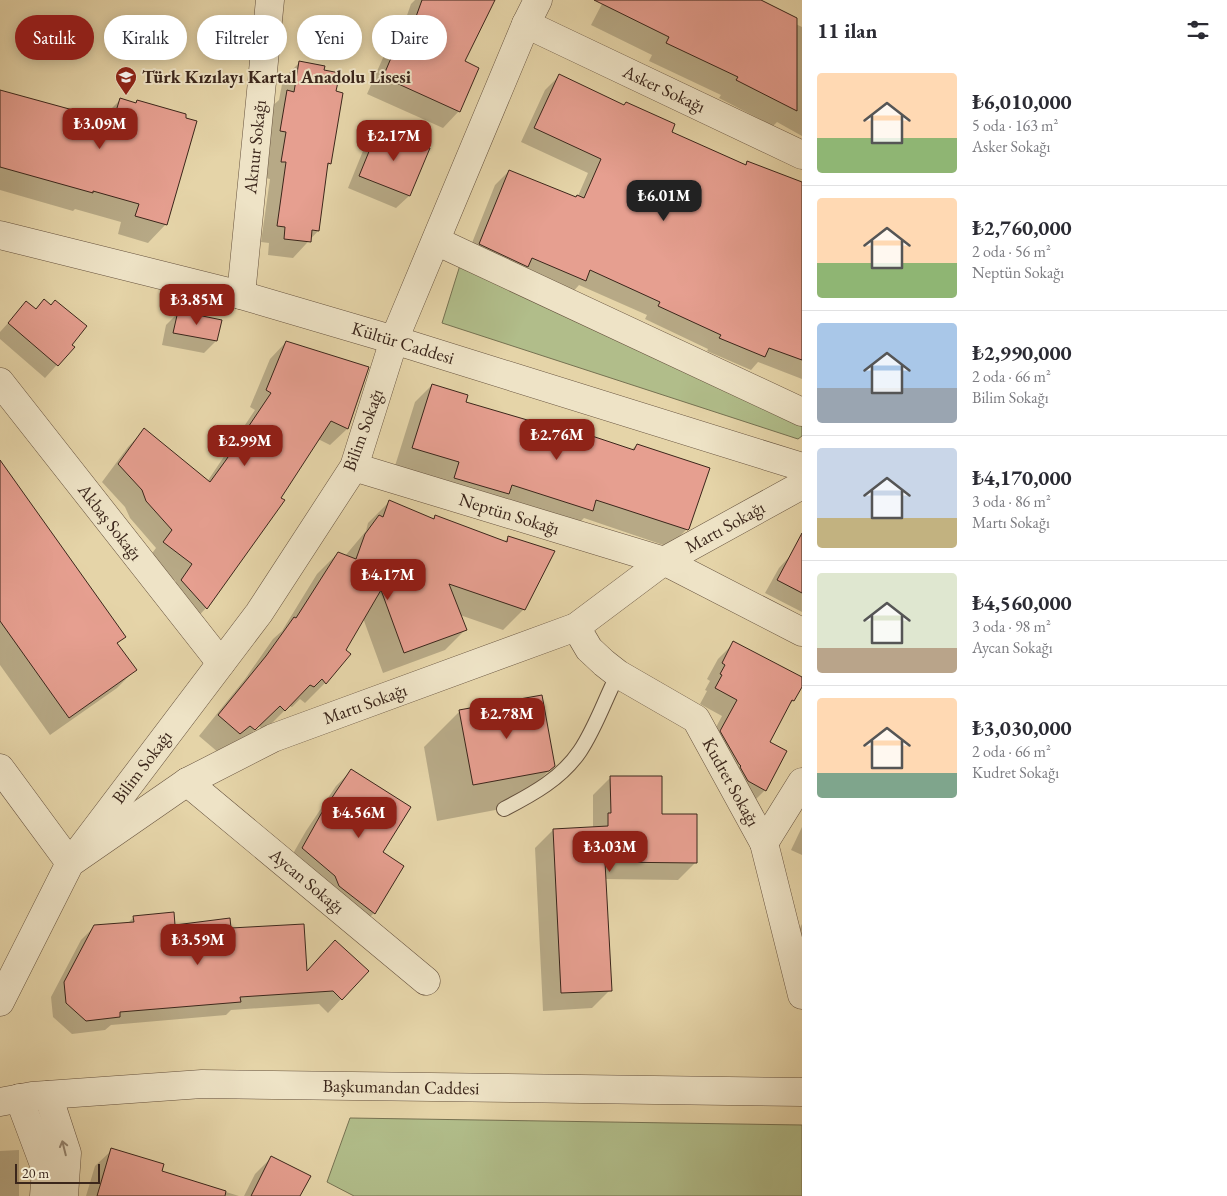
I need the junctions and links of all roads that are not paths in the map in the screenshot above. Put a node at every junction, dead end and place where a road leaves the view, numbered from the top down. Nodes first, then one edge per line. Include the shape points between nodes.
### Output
1 (270, 0) edge
2 (532, 12) edge
3 (802, 155) edge
4 (0, 236) edge
5 (436, 241) junction
6 (241, 295) junction
7 (394, 340) junction
8 (0, 382) edge
9 (802, 412) edge
10 (354, 467) junction
11 (802, 467) edge
12 (802, 485) edge
13 (664, 561) junction
14 (576, 627) junction
15 (802, 632) edge
16 (221, 663) junction
17 (618, 674) junction
18 (0, 768) edge
19 (187, 782) junction
20 (802, 782) edge
21 (504, 809) dead end
22 (764, 843) junction
23 (70, 862) junction
24 (426, 981) dead end
25 (802, 995) edge
26 (0, 1002) edge
27 (802, 1092) edge
28 (48, 1095) junction
29 (9, 1100) edge
30 (44, 1196) edge
31 (64, 1196) edge

1 - 6 street, Aknur Sokağı
2 - 3 street, Asker Sokağı
2 - 5 street, Bilim Sokağı
4 - 6 street, Kültür Caddesi
5 - 7 street, Bilim Sokağı
5 - 9 street
6 - 7 street, Kültür Caddesi
7 - 10 street, Bilim Sokağı
7 - 11 street, Kültür Caddesi
8 - 16 street, Akbaş Sokağı
10 - 13 street, Neptün Sokağı
10 - 16 street, Bilim Sokağı via 258,614
12 - 13 street, Martı Sokağı
13 - 14 street, Martı Sokağı
13 - 15 street, Neptün Sokağı
14 - 17 street, Kudret Sokağı via 589,649
14 - 19 street, Martı Sokağı via 273,738
16 - 23 street, Bilim Sokağı
17 - 21 lane via 580,751 570,764 552,781
17 - 22 street, Kudret Sokağı via 696,719
18 - 23 street
19 - 23 street, Martı Sokağı
19 - 24 street, Aycan Sokağı
20 - 22 street
22 - 25 street, Kudret Sokağı
23 - 26 street, Martı Sokağı
27 - 28 street, Başkumandan Caddesi via 202,1084
28 - 29 street, Başkumandan Caddesi
31 -> 28 street via 67,1153
29 - 30 street via 46,1170

